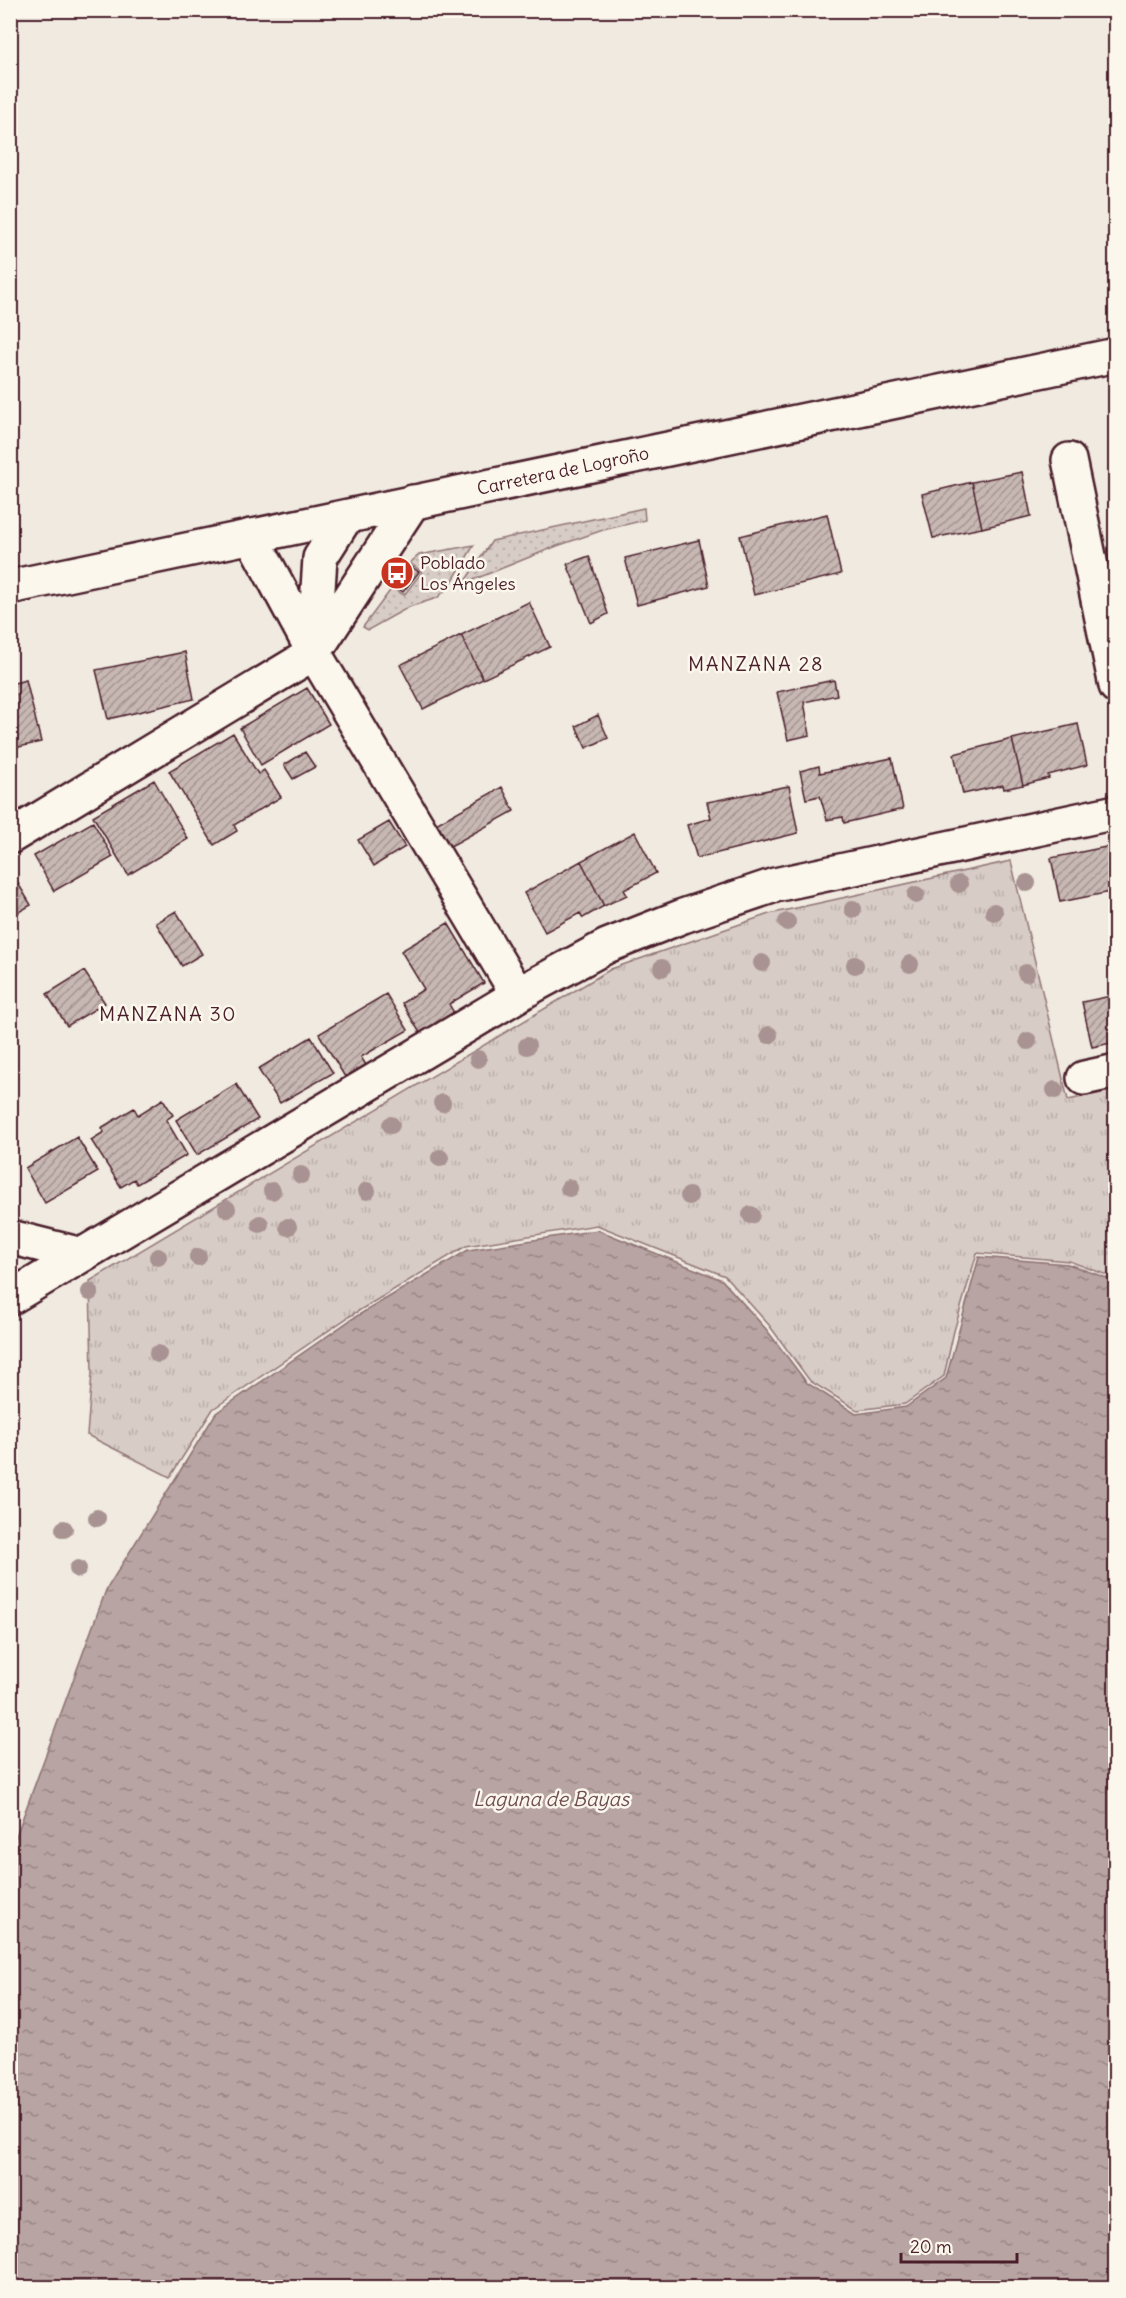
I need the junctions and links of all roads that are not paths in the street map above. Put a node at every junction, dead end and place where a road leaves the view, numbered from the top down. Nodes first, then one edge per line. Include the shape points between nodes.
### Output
1 (1116, 355) edge
2 (1068, 460) dead end
3 (413, 502) junction
4 (346, 517) junction
5 (251, 536) junction
6 (10, 587) edge
7 (314, 653) junction
8 (1116, 687) edge
9 (1116, 812) edge
10 (10, 837) edge
11 (518, 995) junction
12 (1116, 1071) edge
13 (1084, 1078) dead end
14 (10, 1237) edge
15 (82, 1256) junction
16 (10, 1298) edge

1 - 3 street, Carretera de Logroño
2 - 8 street
3 - 4 street, Carretera de Logroño
3 - 7 street
4 - 5 street, Carretera de Logroño
4 - 7 street via 320,558
5 - 6 street, Carretera de Logroño
5 - 7 street
7 - 10 street
7 - 11 street
9 - 11 street via 776,885 607,946
11 - 15 street
12 - 13 street
14 - 15 street
15 - 16 street

